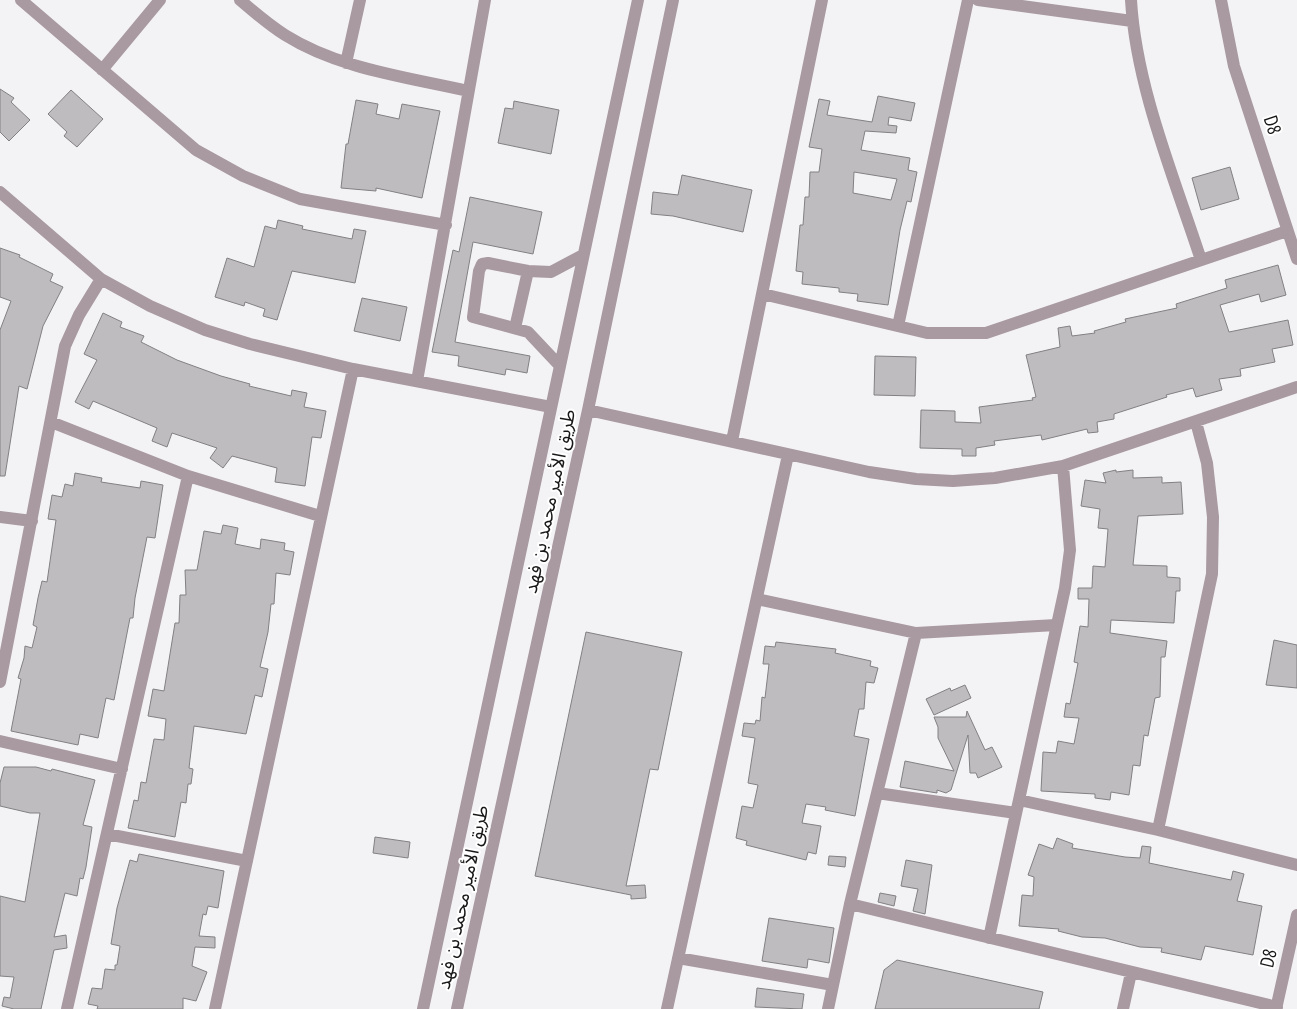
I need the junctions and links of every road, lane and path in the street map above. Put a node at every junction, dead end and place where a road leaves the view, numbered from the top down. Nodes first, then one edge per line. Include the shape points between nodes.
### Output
1 (21, 0) edge
2 (160, 0) edge
3 (240, 0) edge
4 (360, 0) edge
5 (485, 0) edge
6 (638, 0) edge
7 (673, 0) edge
8 (822, 0) edge
9 (968, 0) edge
10 (978, 0) edge
11 (1131, 0) edge
12 (1221, 0) edge
13 (1132, 21) junction
14 (346, 63) junction
15 (102, 70) junction
16 (468, 91) junction
17 (0, 192) edge
18 (446, 225) junction
19 (1288, 231) junction
20 (583, 255) junction
21 (1297, 259) edge
22 (1201, 260) junction
23 (528, 271) junction
24 (101, 279) junction
25 (763, 294) junction
26 (898, 326) junction
27 (515, 328) junction
28 (560, 366) junction
29 (353, 369) junction
30 (418, 381) junction
31 (1297, 387) edge
32 (551, 407) junction
33 (588, 410) junction
34 (51, 422) junction
35 (1196, 422) junction
36 (732, 441) junction
37 (788, 455) junction
38 (1063, 466) junction
39 (188, 476) junction
40 (320, 516) junction
41 (0, 517) edge
42 (32, 521) junction
43 (757, 599) junction
44 (1056, 625) junction
45 (916, 634) junction
46 (0, 682) edge
47 (0, 742) edge
48 (122, 769) junction
49 (877, 793) junction
50 (1019, 800) junction
51 (1016, 813) junction
52 (1158, 830) junction
53 (107, 834) junction
54 (247, 861) junction
55 (1297, 865) edge
56 (850, 904) junction
57 (1297, 914) edge
58 (989, 938) junction
59 (678, 958) junction
60 (1132, 972) junction
61 (833, 985) junction
62 (1276, 1008) edge
63 (67, 1009) edge
64 (215, 1009) edge
65 (423, 1009) edge
66 (457, 1009) edge
67 (667, 1009) edge
68 (828, 1009) edge
69 (1123, 1009) edge

1 - 15 street
2 - 15 street
3 - 14 street via 285,36
4 - 14 street
5 - 16 street
6 - 20 street, طريق الأمير محمد بن فهد
7 - 33 street, طريق الأمير محمد بن فهد
8 - 25 street
9 - 26 street
10 - 13 street
11 - 13 street
12 - 19 street, D8 via 1234,66
13 - 22 street via 1149,101
14 - 16 street
15 - 18 street via 196,150 243,176 300,199
16 - 18 street
17 - 24 street
18 - 30 street
19 - 21 street, D8
19 - 22 street
20 - 23 street via 551,272
20 - 28 street, طريق الأمير محمد بن فهد
22 - 26 street via 986,333 927,333
23 - 27 street
23 - 27 street via 488,263 482,264 479,271 473,317
24 - 29 street via 150,306 205,330
24 - 34 street via 78,315 65,346
25 - 26 street
25 - 36 street
27 - 28 street via 537,339
28 - 32 street, طريق الأمير محمد بن فهد
29 - 30 street
29 - 40 street
30 - 32 street
31 - 35 street
32 - 65 street, طريق الأمير محمد بن فهد
33 - 36 street
33 - 66 street, طريق الأمير محمد بن فهد
34 - 39 street
34 - 42 street
35 - 38 street
35 - 52 street via 1207,463 1213,517 1212,574
36 - 37 street
37 - 38 street via 869,472 953,481 995,478
37 - 43 street
38 - 44 street via 1070,550
39 - 40 street
39 - 48 street
40 - 54 street
41 - 42 street
42 - 46 street
43 - 45 street
43 - 59 street
44 - 45 street
44 - 50 street
45 - 49 street
47 - 48 street
48 - 53 street
49 - 51 street
49 - 56 street
50 - 51 street
50 - 52 street
51 - 58 street
52 - 55 street
53 - 54 street
53 - 63 street
54 - 64 street
56 - 58 street
56 - 61 street
57 - 62 street, D8
58 - 60 street
59 - 61 street
59 - 67 street
60 - 62 street
60 - 69 street
61 - 68 street

